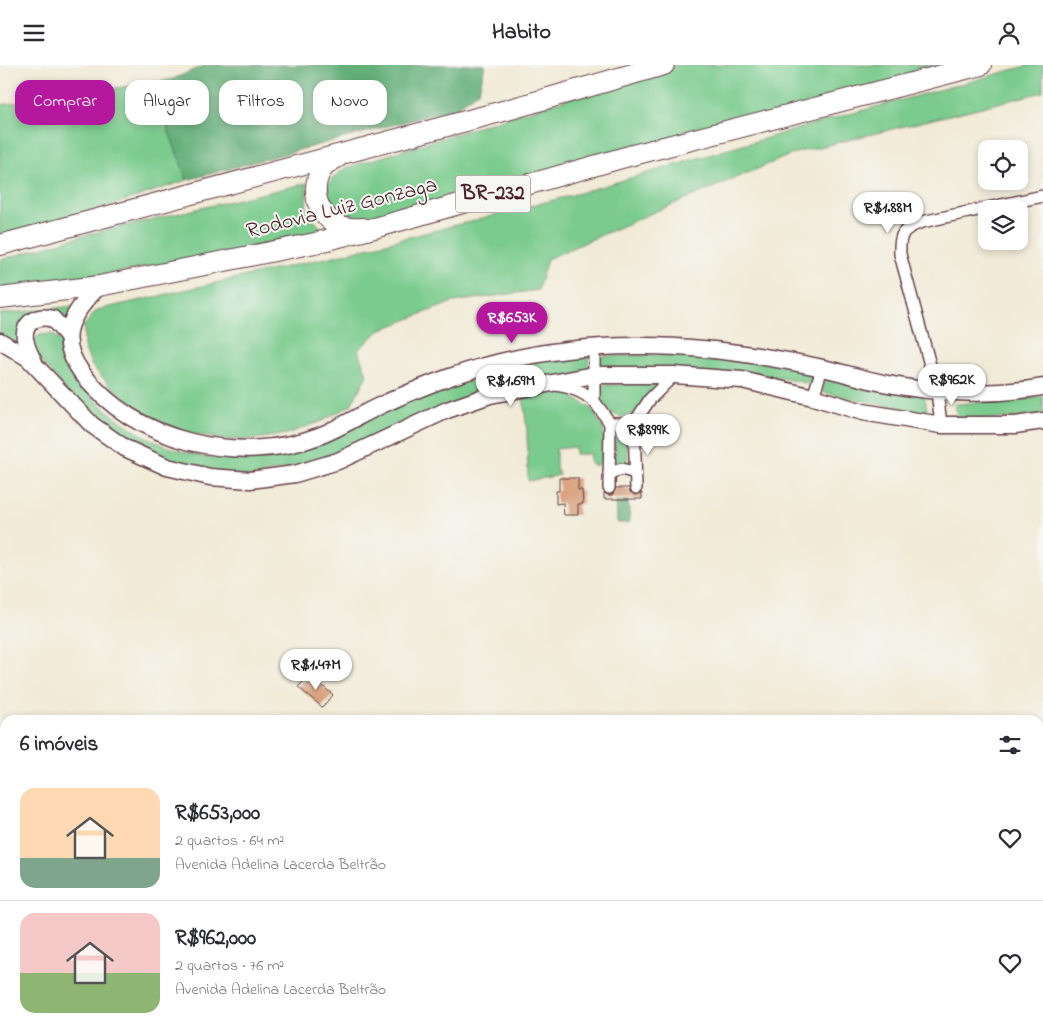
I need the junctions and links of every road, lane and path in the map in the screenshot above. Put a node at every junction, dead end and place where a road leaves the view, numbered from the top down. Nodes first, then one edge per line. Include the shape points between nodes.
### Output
1 (664, 65) edge
2 (981, 65) edge
3 (360, 149) junction
4 (1043, 196) edge
5 (378, 227) junction
6 (0, 245) edge
7 (99, 286) junction
8 (0, 298) edge
9 (67, 335) junction
10 (0, 341) edge
11 (594, 347) junction
12 (36, 366) junction
13 (485, 367) junction
14 (822, 368) junction
15 (594, 375) junction
16 (674, 375) junction
17 (545, 384) junction
18 (1043, 387) edge
19 (937, 391) junction
20 (490, 395) junction
21 (813, 397) junction
22 (594, 401) junction
23 (1043, 421) edge
24 (610, 423) junction
25 (634, 423) junction
26 (941, 425) junction
27 (609, 473) junction
28 (635, 473) junction
29 (609, 488) dead end
30 (636, 489) dead end

1 - 3 highway
2 - 5 highway, Rodovia Luiz Gonzaga / BR-232 via 629,156
3 - 5 highway via 324,166 318,177 317,201 327,217 342,227
3 - 6 highway
4 - 19 street via 922,222 902,233 900,254
5 - 7 highway, Rodovia Luiz Gonzaga / BR-232 via 306,245
7 - 8 highway, Rodovia Luiz Gonzaga / BR-232
7 - 9 main road via 82,304
9 - 12 main road via 52,319 38,317 31,321 24,336
9 - 13 main road via 74,361 81,372 97,391 130,417 171,436 231,448 262,449 311,439 340,428 387,402
10 - 12 main road
11 - 13 main road via 538,354
11 - 14 main road via 686,347 745,353
11 - 15 street
12 - 20 main road via 92,425 125,447 167,467 210,477 250,480 295,474 338,461 447,410
13 - 20 street
14 - 19 main road via 890,385
14 - 21 street
15 - 16 main road
15 - 17 main road
15 - 22 street
16 - 21 main road via 742,380
16 - 25 street via 650,399
17 - 20 main road
17 - 22 street via 573,388
18 - 19 main road via 993,392
19 - 26 street
21 - 26 main road via 884,416
22 - 24 street
23 - 26 main road via 1015,425
24 - 25 street
24 - 27 street
25 - 28 street
27 - 28 street via 622,469
27 - 29 street
28 - 30 street

